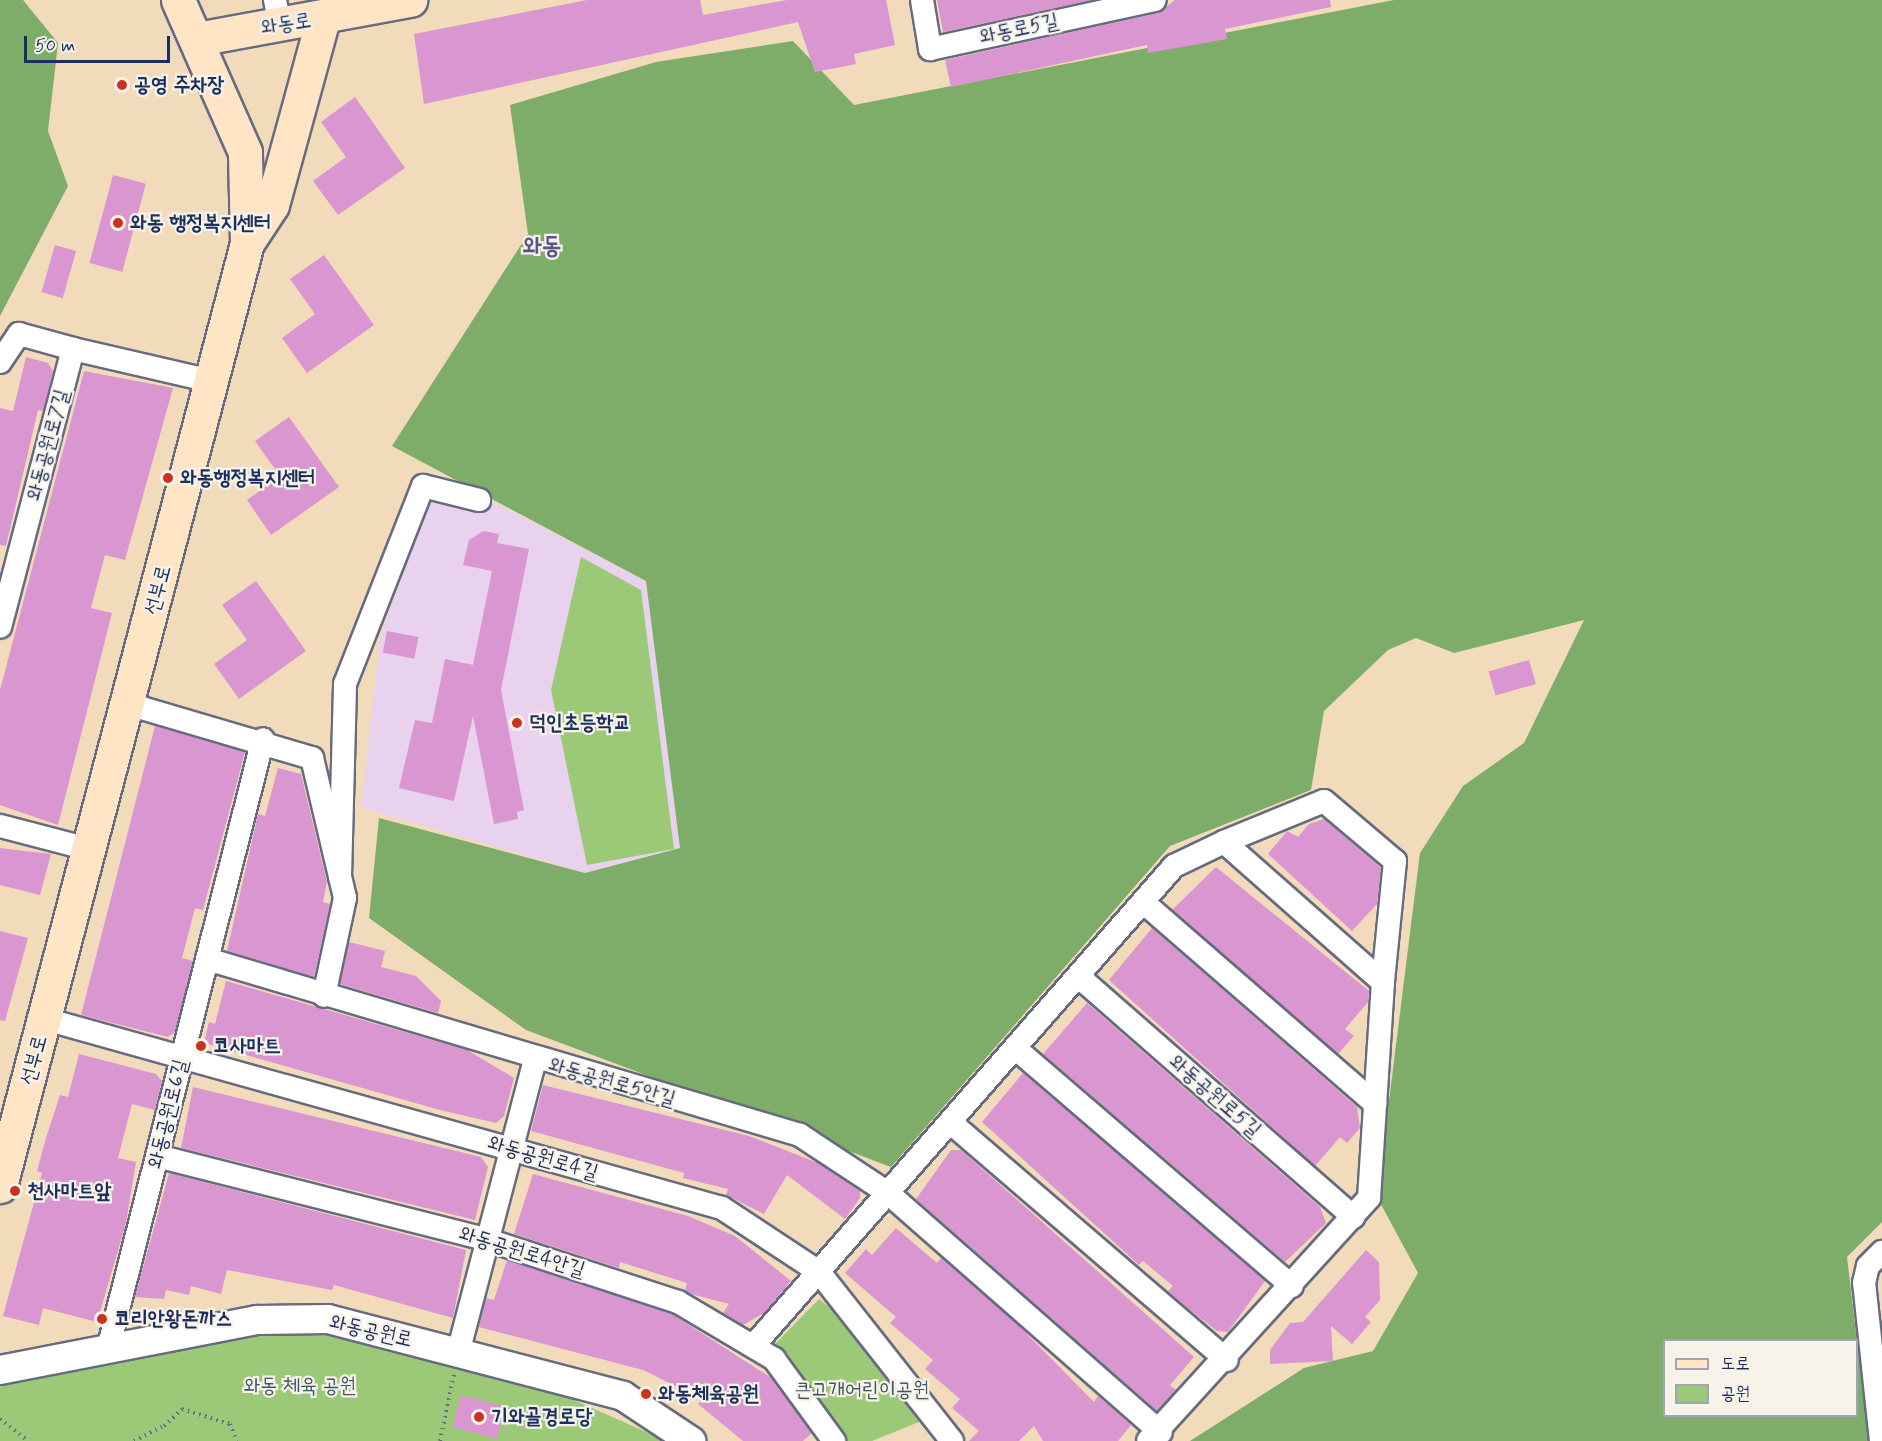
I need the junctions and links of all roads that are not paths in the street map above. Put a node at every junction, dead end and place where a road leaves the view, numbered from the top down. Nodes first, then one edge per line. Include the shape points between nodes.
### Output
1 (178, 0) edge
2 (410, 0) edge
3 (922, 0) edge
4 (1155, 0) edge
5 (277, 12) edge
6 (323, 18) junction
7 (197, 39) junction
8 (247, 243) junction
9 (73, 349) junction
10 (0, 362) edge
11 (212, 381) junction
12 (479, 500) dead end
13 (0, 627) edge
14 (128, 704) junction
15 (262, 739) junction
16 (0, 826) edge
17 (1224, 842) junction
18 (88, 849) junction
19 (340, 877) junction
20 (1143, 902) junction
21 (207, 959) junction
22 (1078, 976) junction
23 (1383, 982) junction
24 (324, 996) junction
25 (45, 1019) junction
26 (1014, 1048) junction
27 (182, 1057) junction
28 (535, 1060) junction
29 (1376, 1104) junction
30 (950, 1122) junction
31 (512, 1149) junction
32 (157, 1156) junction
33 (0, 1186) edge
34 (888, 1193) junction
35 (1353, 1217) junction
36 (488, 1240) junction
37 (1878, 1266) edge
38 (819, 1272) junction
39 (1292, 1286) junction
40 (755, 1344) junction
41 (108, 1349) junction
42 (458, 1353) junction
43 (1227, 1360) junction
44 (0, 1370) edge
45 (1155, 1437) edge
46 (691, 1441) edge
47 (834, 1441) edge
48 (952, 1441) edge
49 (1881, 1441) edge

1 - 7 main road, 선부로
2 - 6 main road, 와동로
3 - 4 street, 와동로5길 via 930,48
5 - 6 main road, 와동로
5 - 7 main road, 와동로
6 - 8 main road via 272,205
7 - 8 main road, 선부로 via 245,152
8 - 11 main road, 선부로
9 - 10 street via 19,334
9 - 11 street
9 - 13 street, 와동공원로7길
11 - 14 main road, 선부로
12 - 19 street via 423,486 345,684
14 - 15 street
14 - 18 main road, 선부로
15 - 19 street via 312,758
15 - 21 street, 와동공원로6길
16 - 18 street
17 - 20 street via 1174,866
17 - 23 street
17 - 23 street via 1324,801 1395,861
18 - 25 main road, 선부로
19 - 24 street via 345,898
20 - 22 street
20 - 29 street
21 - 24 street, 와동공원로5안길
21 - 27 street, 와동공원로6길
22 - 26 street
22 - 35 street, 와동공원로5길
23 - 29 street
24 - 28 street, 와동공원로5안길
25 - 27 street, 와동공원로4길
25 - 33 main road, 선부로
26 - 30 street
26 - 39 street
27 - 31 street, 와동공원로4길
27 - 32 street, 와동공원로6길
28 - 31 street
28 - 34 street, 와동공원로5안길 via 800,1135
29 - 35 street via 1369,1198
30 - 34 street
30 - 43 street
31 - 36 street
31 - 38 street, 와동공원로4길 via 723,1208
32 - 36 street, 와동공원로4안길
32 - 41 street, 와동공원로6길
34 - 38 street
34 - 45 street
35 - 39 street
36 - 40 street, 와동공원로4안길 via 678,1302
36 - 42 street
37 - 49 street via 1863,1283
38 - 40 street
38 - 48 street, 와동공원로4길
39 - 43 street
40 - 47 street, 와동공원로4안길 via 774,1359
41 - 42 street, 와동공원로 via 258,1320 328,1319
41 - 44 street, 와동공원로
42 - 46 street, 와동공원로 via 623,1396
43 - 45 street

